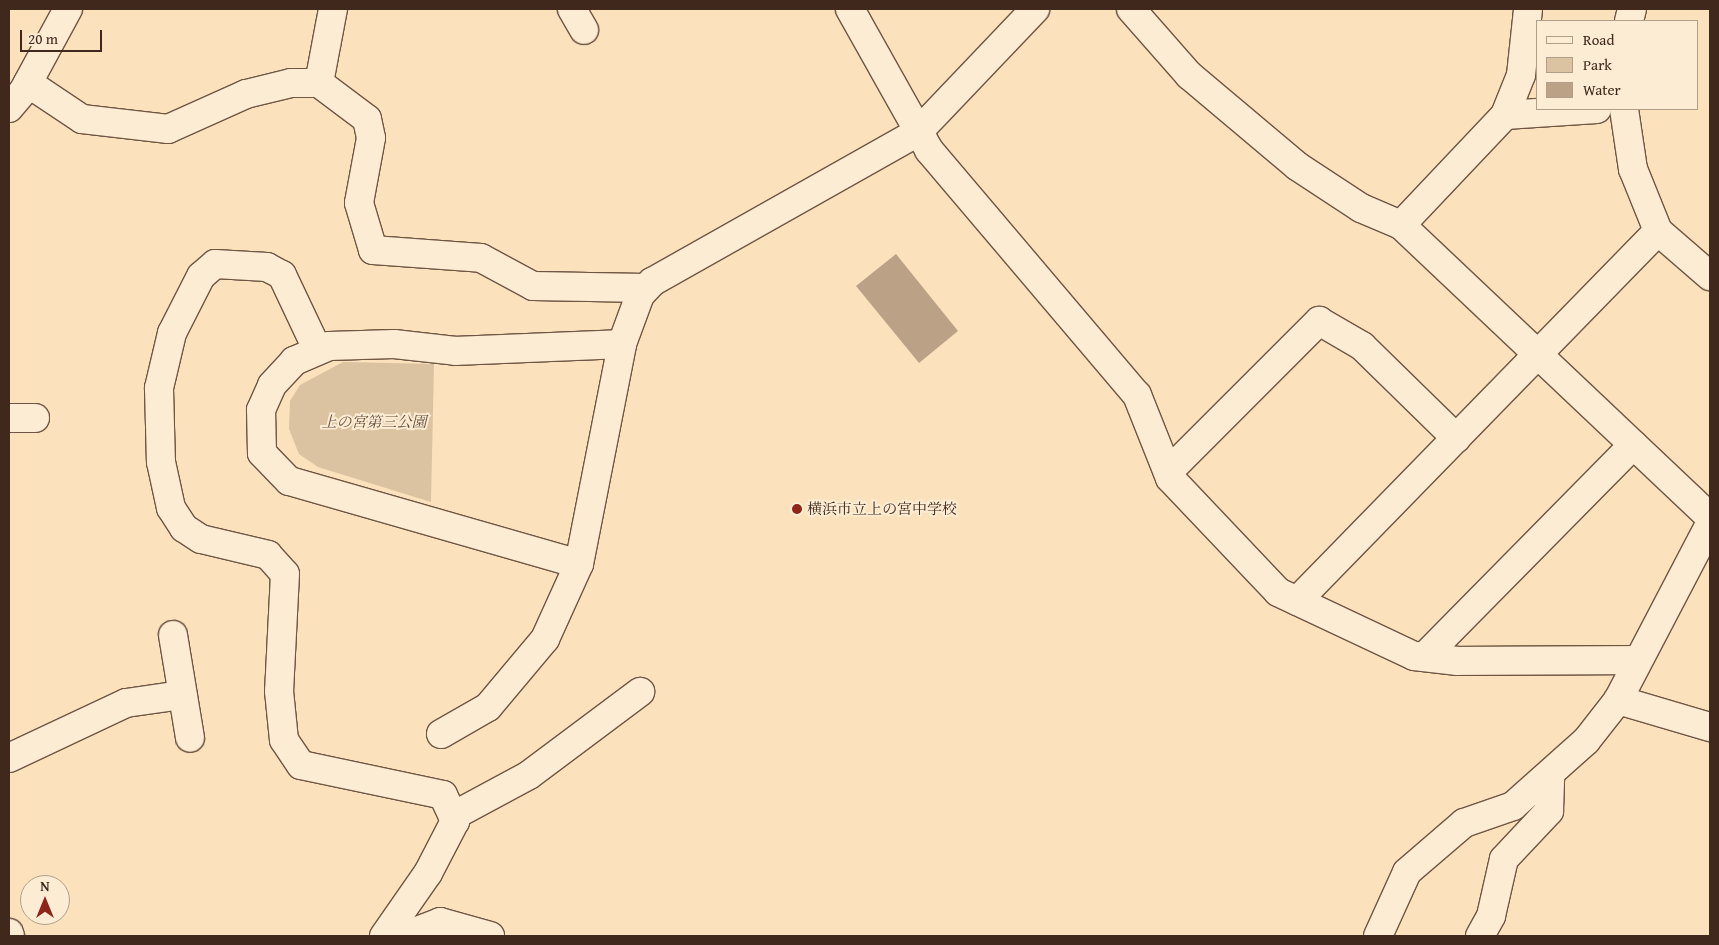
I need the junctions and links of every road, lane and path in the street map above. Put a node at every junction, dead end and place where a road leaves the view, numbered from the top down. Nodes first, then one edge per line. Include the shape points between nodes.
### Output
1 (68, 9) edge
2 (333, 9) edge
3 (850, 9) edge
4 (1035, 9) edge
5 (1131, 9) edge
6 (1528, 9) edge
7 (28, 83) junction
8 (319, 83) junction
9 (9, 108) edge
10 (1582, 110) edge
11 (1624, 110) edge
12 (1505, 115) junction
13 (918, 132) junction
14 (1401, 225) junction
15 (1658, 231) junction
16 (1710, 276) edge
17 (646, 288) junction
18 (622, 344) junction
19 (317, 349) junction
20 (1537, 354) junction
21 (9, 418) edge
22 (35, 418) dead end
23 (1456, 438) junction
24 (1633, 445) junction
25 (1168, 472) junction
26 (1709, 526) edge
27 (579, 564) junction
28 (1297, 601) junction
29 (173, 635) dead end
30 (1424, 657) junction
31 (1635, 660) junction
32 (640, 692) dead end
33 (182, 695) junction
34 (1618, 700) junction
35 (1710, 727) edge
36 (441, 734) dead end
37 (190, 738) dead end
38 (9, 758) edge
39 (1550, 777) junction
40 (453, 816) junction
41 (384, 936) edge
42 (404, 936) edge
43 (490, 936) edge
44 (1378, 936) edge
45 (1480, 936) edge

1 - 7 street
2 - 8 street
3 - 13 street
4 - 13 street
5 - 14 street via 1189,75 1297,166 1361,208
6 - 12 street via 1521,75
7 - 8 street via 82,119 168,129 246,94 291,84
7 - 9 street
8 - 17 street via 367,119 372,138 359,203 373,250 481,258 532,286
10 - 12 street
11 - 15 street via 1633,169
12 - 14 street
13 - 17 street
13 - 25 street via 1137,395
14 - 20 street
15 - 16 street
15 - 20 street
17 - 18 street via 632,310
18 - 19 street via 456,351 345,343
18 - 27 street
19 - 27 street via 294,361 265,397 260,440 262,453 273,469 304,488
19 - 40 street via 282,275 266,267 215,264 201,276 172,333 159,388 161,462 171,508 184,528 201,539 268,556 284,574 278,691 284,740 301,765 443,795
20 - 23 street
20 - 24 street
21 - 22 street
23 - 25 street via 1362,346 1319,321
23 - 28 street
24 - 26 street
24 - 30 street
25 - 28 street via 1278,592
26 - 31 street
27 - 36 street via 545,639 488,707
28 - 30 street via 1346,627
29 - 33 street
30 - 31 street via 1458,661
31 - 34 street
32 - 40 street via 529,775
33 - 37 street
33 - 38 street via 126,703
34 - 35 street
34 - 39 street
39 - 44 street via 1513,806 1464,823 1407,872
39 - 45 street via 1549,811 1504,859 1491,916
40 - 41 street via 455,821 428,873
42 - 43 street via 440,922

